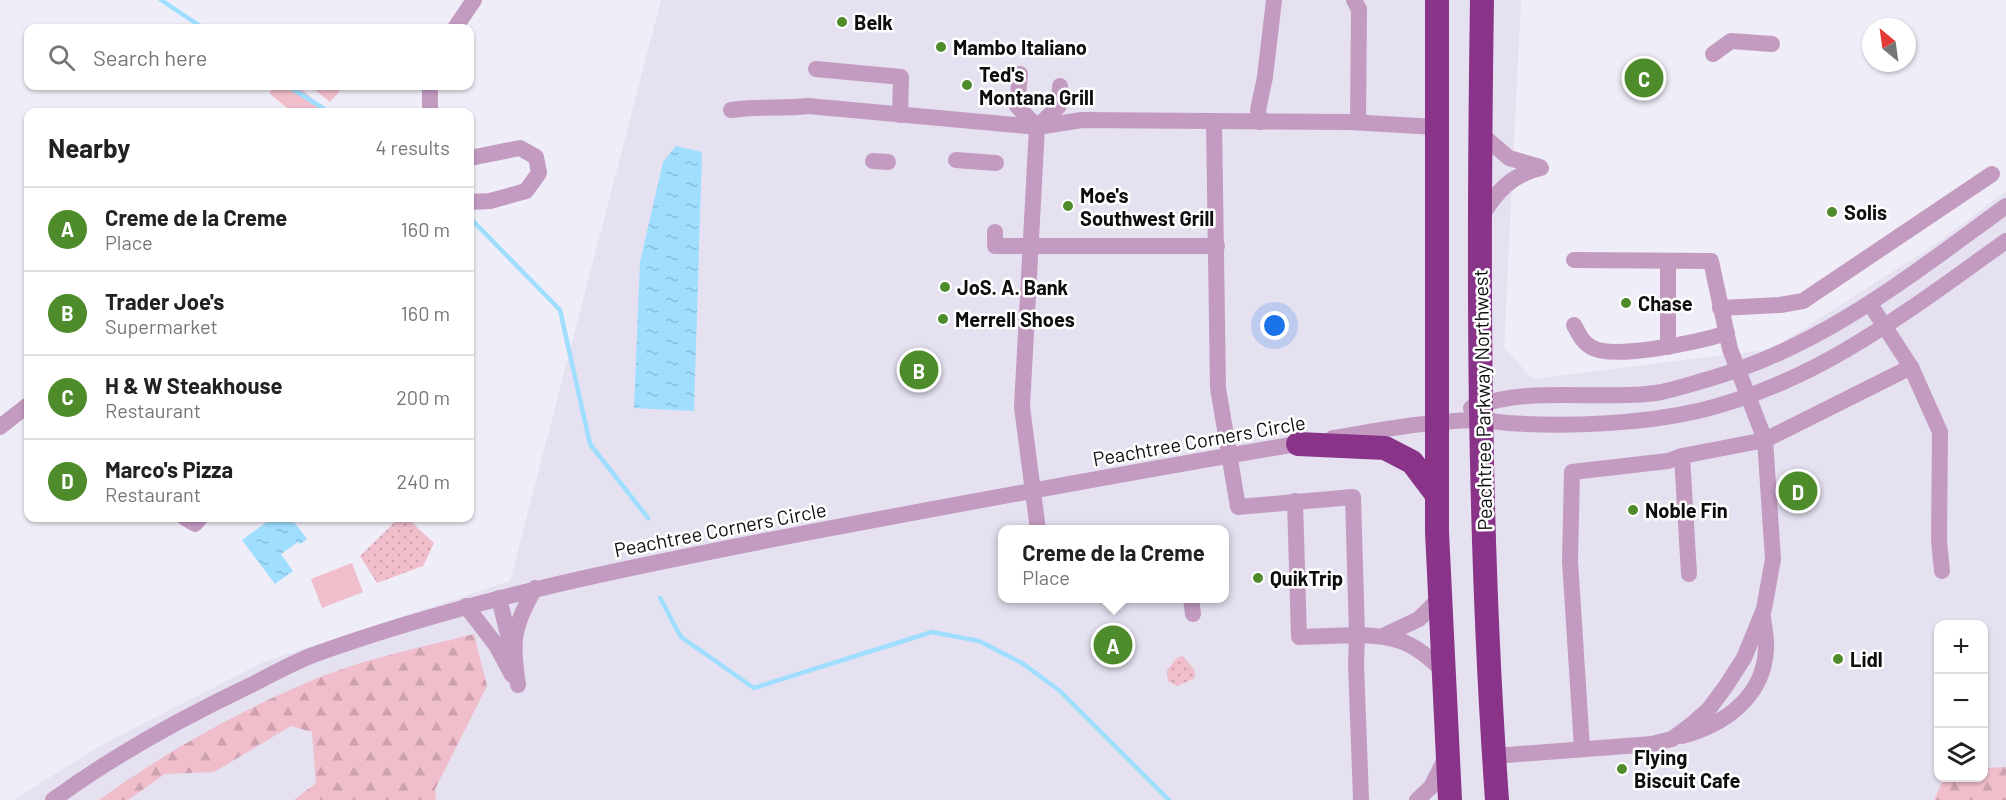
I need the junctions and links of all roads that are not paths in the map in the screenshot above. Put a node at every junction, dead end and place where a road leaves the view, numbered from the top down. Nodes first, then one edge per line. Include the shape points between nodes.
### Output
1 (474, 0) edge
2 (1275, 0) edge
3 (1354, 0) edge
4 (1437, 0) edge
5 (1482, 0) edge
6 (458, 24) edge
7 (1772, 44) dead end
8 (1713, 54) dead end
9 (816, 69) dead end
10 (1020, 74) dead end
11 (1060, 86) dead end
12 (430, 90) edge
13 (430, 108) edge
14 (731, 110) dead end
15 (900, 115) junction
16 (1214, 122) junction
17 (1260, 122) junction
18 (1358, 122) junction
19 (1037, 127) junction
20 (1435, 127) junction
21 (1481, 134) junction
22 (474, 157) edge
23 (956, 160) dead end
24 (996, 163) dead end
25 (1992, 174) dead end
26 (474, 202) edge
27 (2006, 206) edge
28 (1479, 220) junction
29 (995, 232) dead end
30 (2006, 241) edge
31 (1032, 245) junction
32 (1217, 246) junction
33 (1574, 260) dead end
34 (1668, 261) junction
35 (1870, 304) junction
36 (1720, 308) junction
37 (1574, 325) dead end
38 (1886, 327) junction
39 (1726, 333) junction
40 (1668, 347) junction
41 (1911, 368) junction
42 (1737, 371) junction
43 (1748, 396) junction
44 (24, 408) edge
45 (1481, 412) junction
46 (1436, 421) junction
47 (0, 427) edge
48 (1765, 440) junction
49 (1298, 444) junction
50 (1228, 455) junction
51 (1682, 456) junction
52 (1031, 491) junction
53 (1437, 495) junction
54 (1295, 501) junction
55 (1037, 525) edge
56 (1942, 571) dead end
57 (1689, 574) dead end
58 (535, 588) junction
59 (1441, 597) junction
60 (499, 598) junction
61 (466, 606) junction
62 (1762, 612) junction
63 (1357, 635) junction
64 (1382, 636) junction
65 (512, 651) junction
66 (1443, 671) junction
67 (1672, 739) junction
68 (1582, 748) junction
69 (1447, 756) junction
70 (1494, 756) junction
71 (53, 800) edge
72 (1361, 800) edge
73 (1417, 800) edge
74 (1450, 800) edge
75 (1497, 800) edge

1 - 6 street
2 - 17 street via 1258,110
3 - 18 street via 1359,9
4 - 20 highway
5 - 21 highway, Peachtree Parkway Northwest
7 - 8 street via 1731,41
9 - 15 street via 902,77
10 - 19 street via 1017,106
11 - 19 street via 1059,106
12 - 13 street
14 - 15 street via 808,106
15 - 19 street
16 - 17 street
16 - 19 street via 1082,120
16 - 32 street
17 - 18 street
18 - 20 street
19 - 31 street
20 - 46 highway
21 - 28 highway, Peachtree Parkway Northwest
21 - 28 street via 1509,158 1541,168 1525,171 1499,189
22 - 26 street via 520,148 536,157 539,173 526,191
23 - 24 street
25 - 36 street via 1803,301
27 - 35 street, Peachtree Corners Circle
28 - 45 highway, Peachtree Parkway Northwest
29 - 31 street via 994,246
30 - 38 street, Peachtree Corners Circle
31 - 32 street
31 - 52 street via 1022,407
32 - 50 street via 1218,388
33 - 34 street
34 - 36 street via 1711,261
34 - 40 street
35 - 38 street
35 - 42 street, Peachtree Corners Circle via 1814,338
36 - 39 street
37 - 40 street via 1581,339 1606,352
38 - 41 street
38 - 43 street, Peachtree Corners Circle via 1812,371
39 - 40 street
39 - 42 street
41 - 48 street
41 - 56 street via 1940,432
42 - 43 street
42 - 45 street, Peachtree Corners Circle via 1656,393 1511,396
43 - 45 street, Peachtree Corners Circle via 1698,411 1636,420 1509,423
43 - 48 street
44 - 47 street
45 - 46 street, Peachtree Corners Circle
45 - 70 highway, Peachtree Parkway Northwest via 1486,629
46 - 49 street, Peachtree Corners Circle
46 - 53 highway
48 - 51 street
48 - 62 street via 1773,559
49 - 50 street, Peachtree Corners Circle
49 - 53 highway via 1385,448 1412,462
50 - 52 street, Peachtree Corners Circle
50 - 54 street via 1238,507
51 - 57 street
51 - 68 street via 1572,472 1570,561
52 - 55 street
52 - 58 street, Peachtree Corners Circle
53 - 59 highway
54 - 63 street via 1299,637
54 - 63 street via 1353,497
58 - 60 street, Peachtree Corners Circle
58 - 65 street via 523,610
59 - 64 street via 1419,619
59 - 66 highway
60 - 61 street, Peachtree Corners Circle
60 - 65 street
61 - 65 street via 518,685
61 - 71 street, Peachtree Corners Circle via 310,656 194,713
62 - 67 street via 1744,658 1726,686 1709,709
62 - 67 street via 1767,650 1760,678 1744,704 1704,730
63 - 64 street
63 - 72 street
64 - 66 street via 1411,643
66 - 69 highway
67 - 68 street
68 - 70 street
69 - 73 street via 1431,787
69 - 74 highway
70 - 75 highway, Peachtree Parkway Northwest

